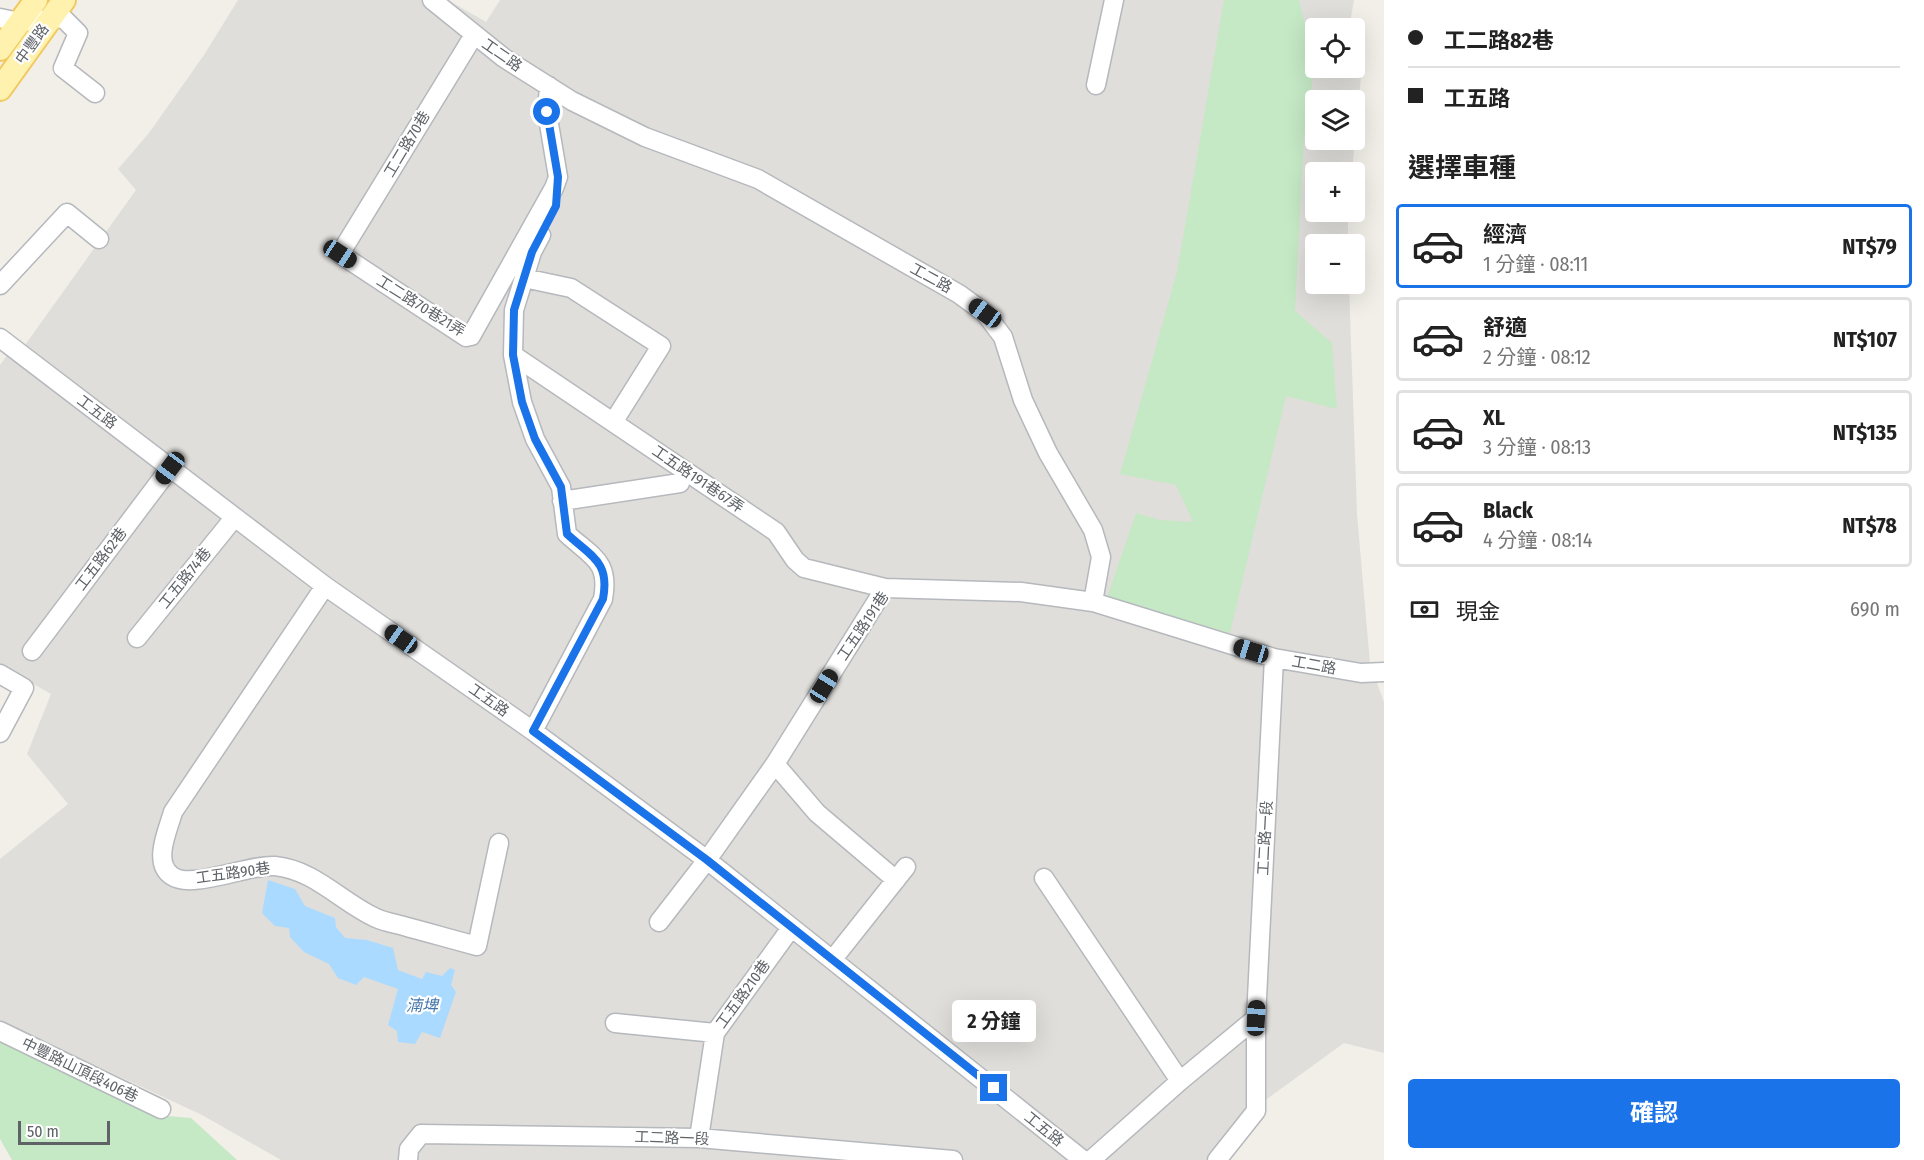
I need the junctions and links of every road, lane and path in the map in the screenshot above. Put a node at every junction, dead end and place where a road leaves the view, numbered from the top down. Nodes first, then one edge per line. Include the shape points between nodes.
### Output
1 (36, 0) edge
2 (64, 0) edge
3 (432, 0) edge
4 (1114, 0) edge
5 (51, 19) junction
6 (10, 20) edge
7 (474, 35) junction
8 (0, 49) edge
9 (1096, 85) dead end
10 (549, 86) junction
11 (0, 89) edge
12 (95, 93) dead end
13 (558, 177) junction
14 (99, 239) dead end
15 (340, 254) joint
16 (524, 278) junction
17 (0, 285) edge
18 (0, 338) edge
19 (513, 355) junction
20 (614, 421) junction
21 (170, 468) junction
22 (680, 483) dead end
23 (562, 501) junction
24 (234, 518) junction
25 (325, 586) junction
26 (885, 588) junction
27 (1093, 602) junction
28 (137, 638) dead end
29 (32, 651) dead end
30 (1274, 657) junction
31 (1384, 672) edge
32 (0, 674) edge
33 (533, 731) junction
34 (0, 733) edge
35 (775, 764) junction
36 (500, 843) dead end
37 (707, 860) junction
38 (1044, 878) dead end
39 (659, 922) dead end
40 (791, 928) junction
41 (833, 959) junction
42 (1256, 1018) junction
43 (615, 1023) dead end
44 (0, 1031) edge
45 (715, 1033) junction
46 (1180, 1081) junction
47 (161, 1109) dead end
48 (699, 1138) junction
49 (408, 1160) edge
50 (953, 1160) edge
51 (1083, 1160) edge
52 (1091, 1160) edge
53 (1217, 1160) edge

1 - 6 main road, 中豐路
2 - 5 main road, 中豐路
3 - 7 street, 工二路
4 - 9 street
5 - 6 street
5 - 11 main road, 中豐路
5 - 12 street via 63,18 78,33 63,68
6 - 8 main road, 中豐路
7 - 10 street, 工二路
7 - 15 street, 工二路70巷
10 - 13 street via 547,112
10 - 27 street, 工二路 via 645,137 758,179 959,294 985,313 1003,337 1023,400 1048,453 1093,530 1101,557
13 - 15 street, 工二路70巷21弄 via 471,336 466,337
13 - 16 street via 556,206 532,252
14 - 17 street via 67,213
16 - 19 street via 514,310
16 - 20 street via 571,288 661,346
18 - 21 street, 工五路
19 - 20 street, 工五路191巷67弄
19 - 23 street via 522,402 535,439 561,487
20 - 26 street, 工五路191巷67弄 via 776,532 804,568
21 - 24 street, 工五路
21 - 29 street, 工五路62巷
22 - 23 street
23 - 33 street via 567,534 603,567 606,583 603,599
24 - 25 street, 工五路
24 - 28 street, 工五路74巷
25 - 33 street, 工五路
25 - 36 street, 工五路90巷 via 173,812 161,850 170,875 178,879 204,879 256,866 300,871 376,918 477,946
26 - 27 street, 工五路191巷 via 1021,592
26 - 35 street, 工五路191巷
27 - 30 street, 工二路
30 - 31 street, 工二路 via 1361,673
30 - 42 street, 工二路一段
32 - 34 street via 24,688
33 - 37 street, 工五路
35 - 37 street, 工五路191巷
35 - 41 street via 817,813 901,874
37 - 39 street, 工五路191巷
37 - 40 street, 工五路
38 - 46 street
40 - 41 street, 工五路
40 - 45 street, 工五路210巷
41 - 51 street, 工五路
42 - 46 street
42 - 53 street, 工二路一段 via 1256,1111
43 - 45 street
44 - 47 street, 中豐路山頂段406巷
45 - 48 street, 工五路210巷
46 - 52 street
48 - 49 street, 工二路一段 via 421,1134 409,1149
48 - 50 street, 工二路一段

